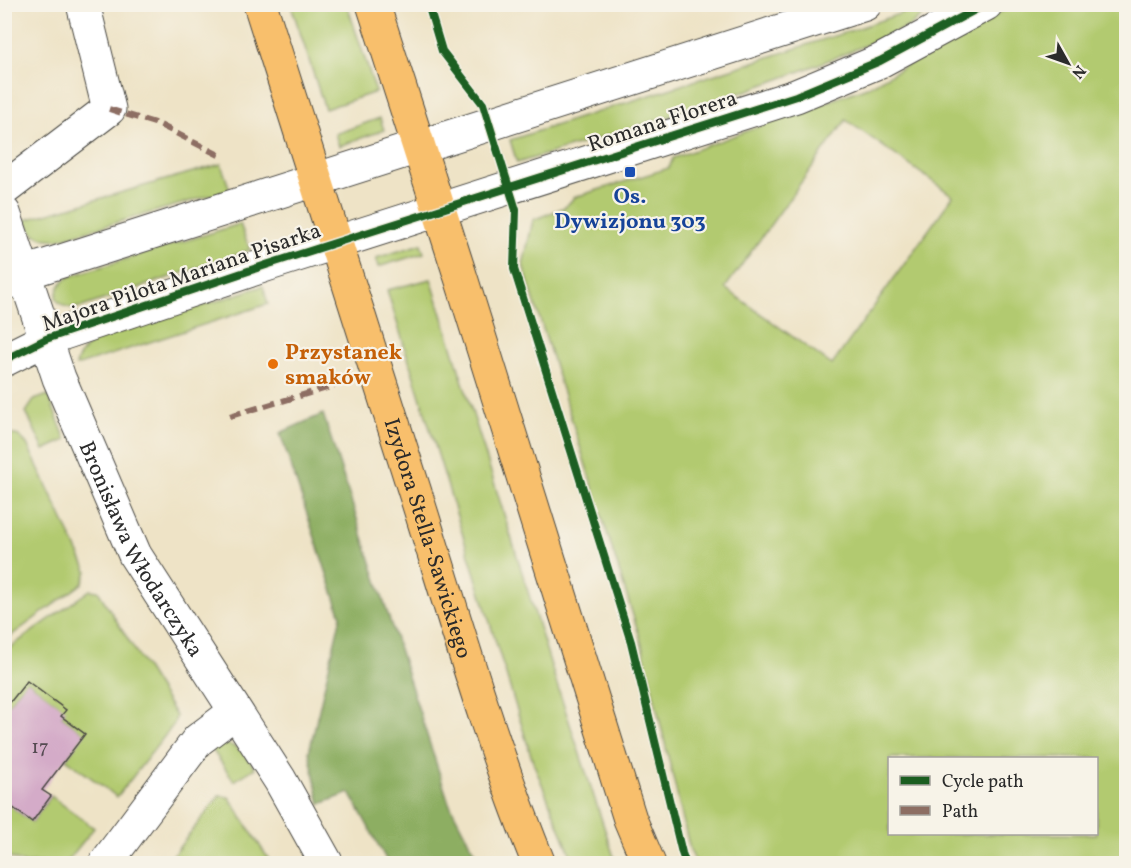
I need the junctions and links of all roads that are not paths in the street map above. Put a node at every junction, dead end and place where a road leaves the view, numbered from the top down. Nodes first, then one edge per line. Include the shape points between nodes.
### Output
1 (83, 4) edge
2 (260, 4) edge
3 (373, 4) edge
4 (865, 4) edge
5 (986, 4) edge
6 (419, 148) junction
7 (318, 180) junction
8 (4, 189) edge
9 (440, 210) junction
10 (4, 213) edge
11 (337, 243) junction
12 (14, 278) edge
13 (46, 339) junction
14 (4, 360) edge
15 (235, 712) junction
16 (105, 864) edge
17 (327, 864) edge
18 (539, 864) edge
19 (649, 864) edge

1 - 8 street via 109,109
2 - 7 main road, Izydora Stella-Sawickiego
3 - 6 main road
4 - 6 street
5 - 9 street, Romana Florera via 880,61 796,96
6 - 7 street
6 - 9 main road
7 - 11 main road, Izydora Stella-Sawickiego
7 - 12 street, Majora Pilota Mariana Pisarka
9 - 11 street, Romana Florera
9 - 19 main road via 630,819
10 - 12 street, Bronisława Włodarczyka
11 - 13 street, Majora Pilota Mariana Pisarka
11 - 18 main road, Izydora Stella-Sawickiego via 467,658
12 - 13 street, Bronisława Włodarczyka
13 - 14 street, Majora Pilota Mariana Pisarka
13 - 15 street, Bronisława Włodarczyka via 58,378 135,555
15 - 16 street via 198,741
15 - 17 street, Bronisława Włodarczyka via 280,780

